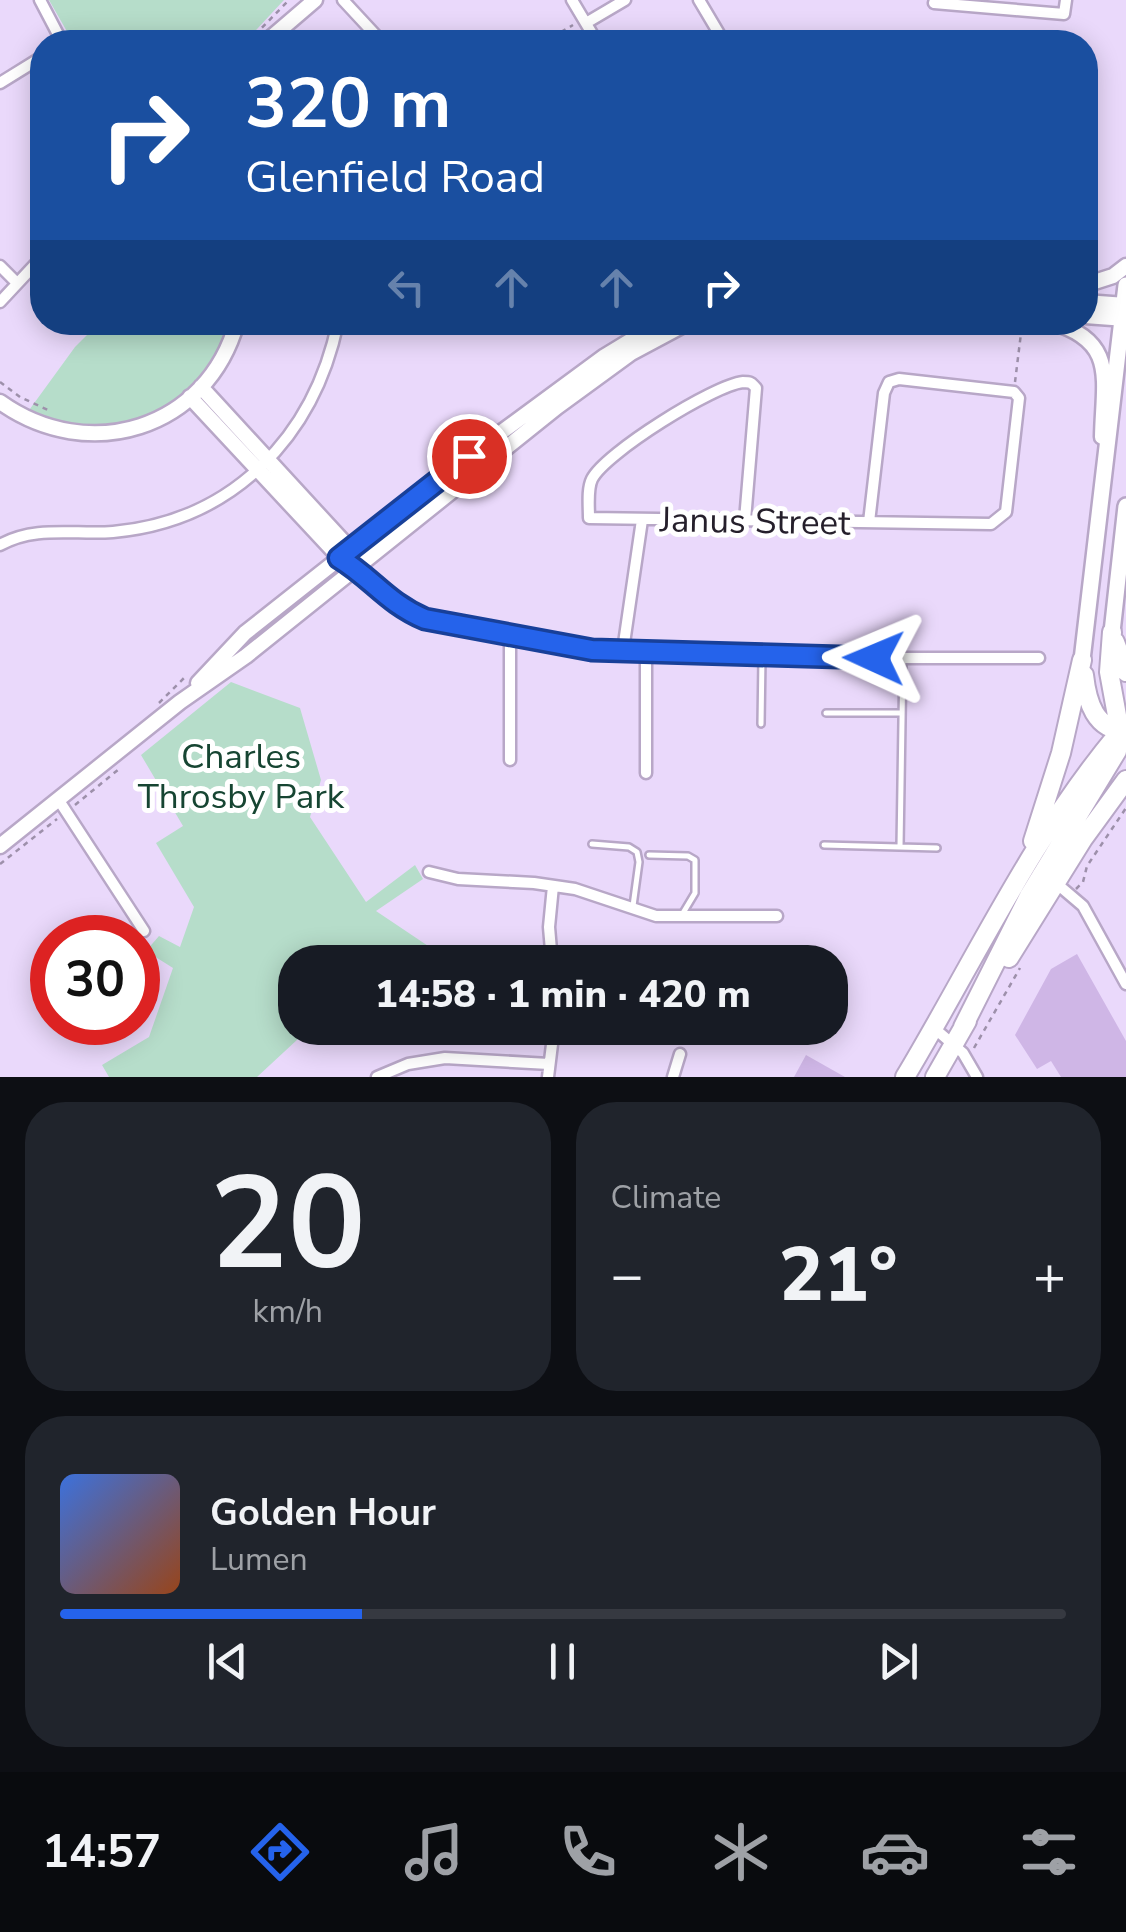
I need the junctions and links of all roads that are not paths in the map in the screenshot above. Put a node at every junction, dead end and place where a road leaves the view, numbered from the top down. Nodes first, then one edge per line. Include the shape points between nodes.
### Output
1 (40, 0) edge
2 (316, 0) edge
3 (343, 0) edge
4 (572, 0) edge
5 (625, 0) edge
6 (699, 0) edge
7 (935, 0) edge
8 (1066, 0) edge
9 (585, 21) junction
10 (56, 30) edge
11 (280, 30) edge
12 (371, 30) edge
13 (590, 30) edge
14 (717, 30) edge
15 (30, 65) edge
16 (0, 83) edge
17 (0, 266) edge
18 (1126, 266) edge
19 (30, 269) edge
20 (1098, 281) edge
21 (16, 282) junction
22 (1126, 285) edge
23 (0, 302) edge
24 (1098, 305) edge
25 (1124, 312) edge
26 (1098, 315) edge
27 (233, 335) edge
28 (334, 335) edge
29 (639, 335) edge
30 (665, 335) edge
31 (1083, 335) edge
32 (196, 392) junction
33 (3, 410) edge
34 (263, 465) junction
35 (1102, 473) junction
36 (1126, 506) edge
37 (642, 520) junction
38 (745, 520) junction
39 (869, 522) junction
40 (0, 545) edge
41 (344, 554) junction
42 (356, 566) junction
43 (1112, 632) junction
44 (510, 637) junction
45 (622, 650) junction
46 (646, 651) junction
47 (762, 655) junction
48 (902, 658) junction
49 (1039, 658) dead end
50 (1082, 660) junction
51 (1126, 672) edge
52 (180, 702) junction
53 (826, 713) dead end
54 (902, 714) junction
55 (761, 724) dead end
56 (1124, 729) edge
57 (510, 760) dead end
58 (646, 773) dead end
59 (1126, 780) edge
60 (58, 799) junction
61 (592, 844) dead end
62 (824, 845) dead end
63 (0, 846) edge
64 (900, 847) junction
65 (937, 848) dead end
66 (649, 855) dead end
67 (1023, 870) junction
68 (428, 872) dead end
69 (1056, 883) junction
70 (553, 886) junction
71 (632, 909) junction
72 (134, 915) edge
73 (681, 916) junction
74 (777, 916) dead end
75 (551, 945) edge
76 (1126, 984) edge
77 (934, 1028) junction
78 (959, 1036) junction
79 (552, 1045) edge
80 (680, 1054) dead end
81 (549, 1064) junction
82 (377, 1077) edge
83 (548, 1077) edge
84 (673, 1077) edge
85 (904, 1077) edge
86 (935, 1077) edge
87 (977, 1077) edge

1 - 10 street
2 - 11 main road
3 - 12 street
4 - 9 street
5 - 9 street
6 - 14 street
7 - 8 street via 1064,14
9 - 13 street
15 - 16 street
17 - 21 street
18 - 20 main road
19 - 21 street
21 - 23 street
22 - 25 main road
24 - 25 main road
25 - 26 main road
25 - 35 main road
27 - 32 main road
28 - 34 street via 307,411
29 - 41 main road
30 - 42 main road via 630,353
31 - 35 main road via 1098,352 1104,374
32 - 33 main road via 148,425 98,434 64,431
32 - 34 main road
34 - 40 street via 198,510 156,525 26,534
34 - 41 main road
35 - 50 main road
36 - 43 main road
37 - 38 street, Janus Street
37 - 38 street, Janus Street via 589,518 593,478 664,420 746,382 756,388
37 - 45 street
38 - 39 street, Janus Street
39 - 39 street, Janus Street via 991,524 1002,517 1019,398 1014,392 889,382
41 - 42 main road
41 - 52 main road via 245,632
42 - 44 street via 404,610
42 - 52 main road
43 - 51 highway
43 - 56 highway via 1110,672
44 - 45 street
44 - 57 street
45 - 46 street
46 - 47 street
46 - 58 street
47 - 48 street
47 - 55 lane
48 - 49 street
48 - 54 lane
50 - 56 highway via 1095,714
50 - 67 highway
52 - 60 main road
53 - 54 lane
54 - 64 lane
56 - 67 highway via 1085,774
56 - 78 highway via 1112,762 1029,896
59 - 69 highway
60 - 63 main road
60 - 72 street
61 - 71 lane via 637,852
62 - 64 lane
64 - 65 lane
66 - 73 lane via 695,860 695,893
67 - 77 highway
68 - 70 street
69 - 76 street via 1078,900
69 - 78 highway
70 - 71 street
70 - 75 street
71 - 73 street
73 - 74 street
77 - 78 street
77 - 85 highway
78 - 86 highway
78 - 87 street
79 - 81 street
80 - 84 street
81 - 82 street via 445,1058
81 - 83 street

